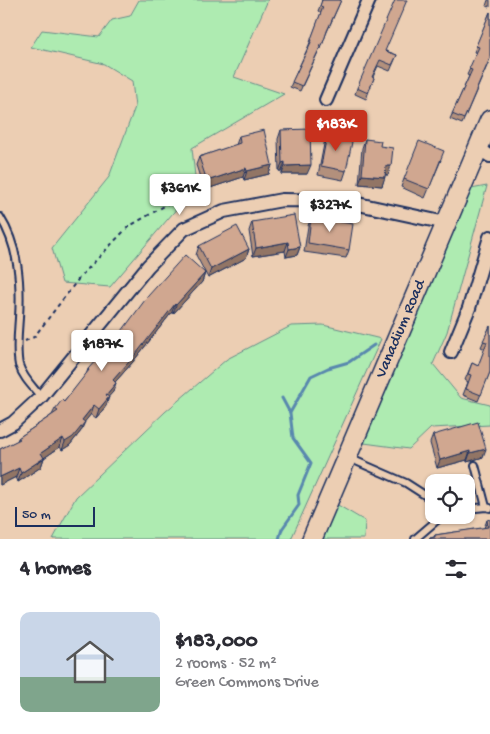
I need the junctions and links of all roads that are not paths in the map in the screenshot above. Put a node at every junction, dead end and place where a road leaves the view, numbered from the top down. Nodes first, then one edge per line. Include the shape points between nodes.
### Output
1 (370, 0) edge
2 (326, 100) dead end
3 (490, 120) edge
4 (484, 152) edge
5 (0, 217) edge
6 (446, 223) junction
7 (490, 237) edge
8 (450, 352) dead end
9 (41, 396) junction
10 (0, 430) edge
11 (348, 458) junction
12 (475, 465) dead end
13 (425, 495) edge
14 (488, 507) edge
15 (475, 508) edge
16 (432, 524) edge
17 (312, 539) edge
18 (415, 539) edge

1 - 2 street
3 - 4 street, Vanadium Road
4 - 6 street, Vanadium Road
5 - 9 lane via 17,264 19,365
6 - 9 street via 344,201 282,200 224,211 184,229 148,266
6 - 11 street, Vanadium Road
7 - 8 street via 469,308
9 - 10 street via 13,423
11 - 13 lane via 406,483
11 - 17 street, Vanadium Road
12 - 14 lane
14 - 15 lane
16 - 18 lane

